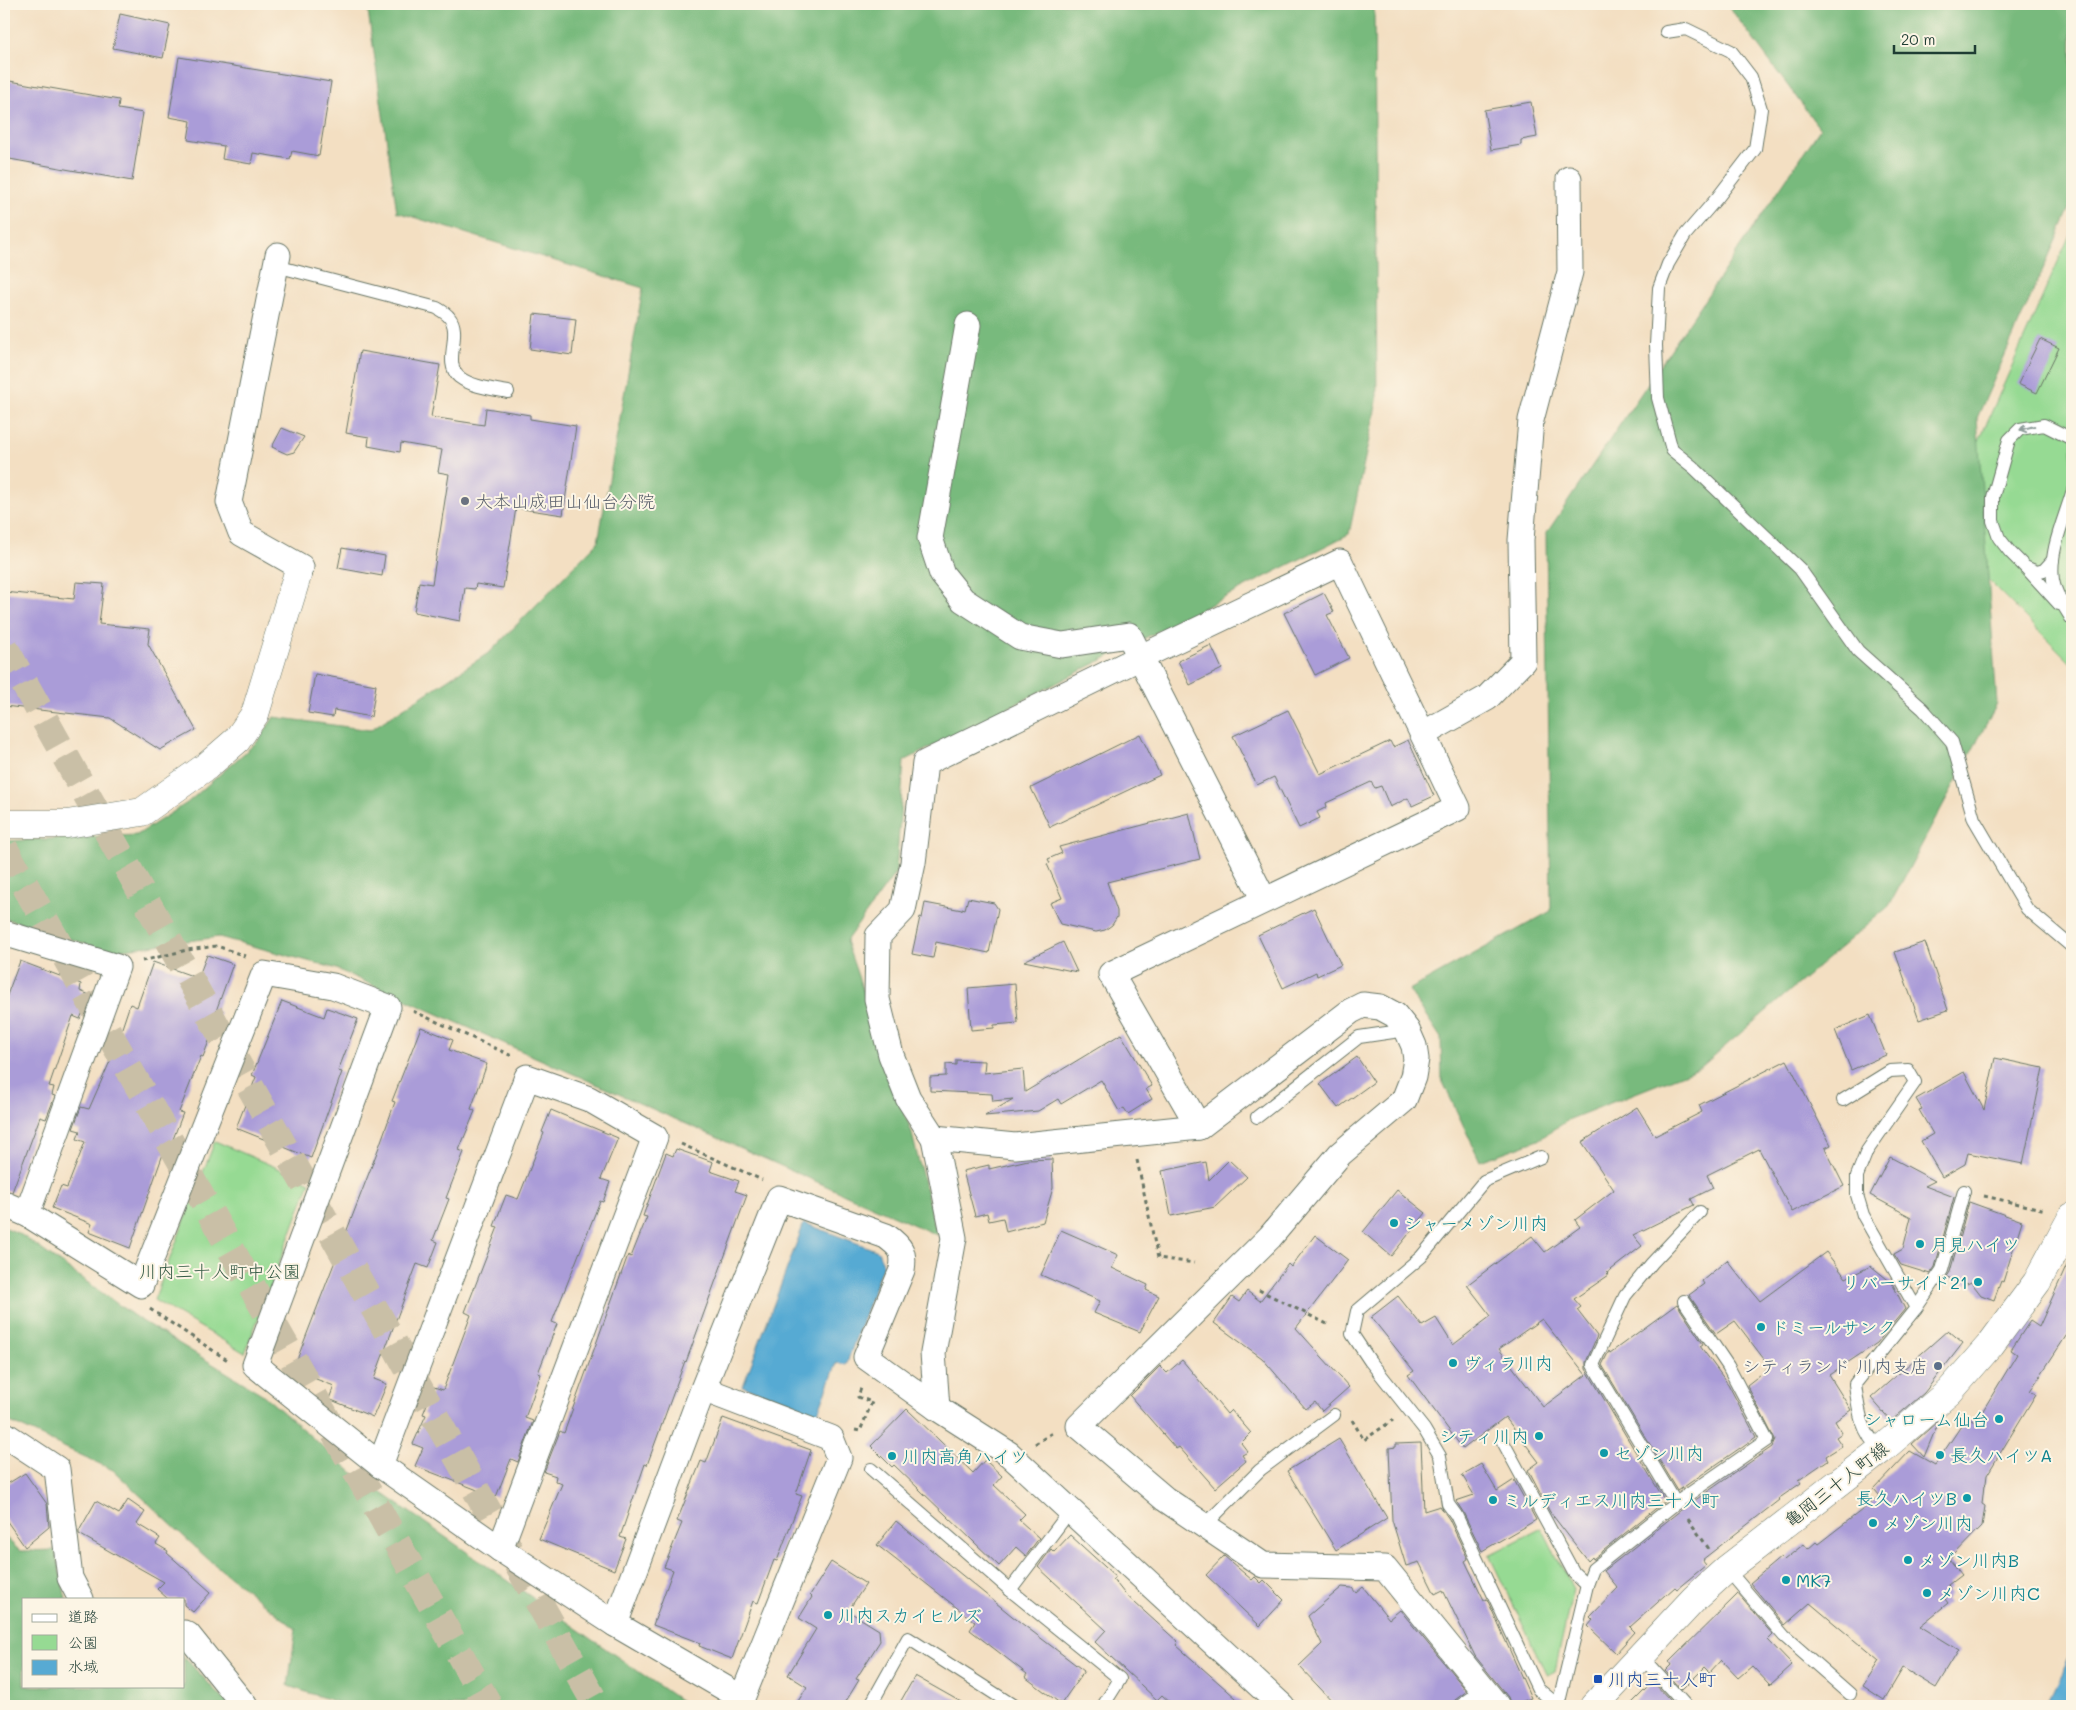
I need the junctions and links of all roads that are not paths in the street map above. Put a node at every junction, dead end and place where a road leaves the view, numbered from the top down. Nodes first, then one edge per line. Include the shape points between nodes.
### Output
1 (1666, 32) dead end
2 (1569, 179) dead end
3 (277, 261) joint
4 (968, 325) dead end
5 (508, 392) dead end
6 (2072, 439) edge
7 (2072, 493) edge
8 (2053, 560) junction
9 (2025, 567) junction
10 (297, 576) joint
11 (2072, 619) edge
12 (1139, 658) junction
13 (1423, 734) junction
14 (4, 824) edge
15 (1264, 900) junction
16 (4, 933) edge
17 (2072, 947) edge
18 (1407, 1030) junction
19 (1843, 1100) dead end
20 (1257, 1117) dead end
21 (1199, 1127) junction
22 (934, 1138) junction
23 (1541, 1156) dead end
24 (1964, 1191) dead end
25 (4, 1204) edge
26 (1700, 1212) dead end
27 (27, 1214) junction
28 (2062, 1214) edge
29 (1684, 1301) dead end
30 (1916, 1308) junction
31 (703, 1389) junction
32 (938, 1408) junction
33 (1334, 1415) dead end
34 (4, 1434) edge
35 (1502, 1440) dead end
36 (1881, 1450) junction
37 (380, 1465) junction
38 (871, 1470) dead end
39 (1676, 1503) junction
40 (1070, 1511) junction
41 (1204, 1525) junction
42 (500, 1549) junction
43 (1719, 1560) junction
44 (1587, 1585) junction
45 (1010, 1590) junction
46 (80, 1598) edge
47 (615, 1624) junction
48 (185, 1634) edge
49 (1640, 1656) junction
50 (1850, 1694) dead end
51 (1490, 1698) edge
52 (245, 1706) edge
53 (870, 1706) edge
54 (1014, 1706) edge
55 (1103, 1706) edge
56 (1282, 1706) edge
57 (1460, 1706) edge
58 (1559, 1706) edge
59 (1594, 1706) edge
60 (1686, 1706) edge

1 - 17 lane via 1686,29 1731,51 1752,77 1761,109 1755,149 1685,235 1659,288 1658,398 1672,450 1800,569 1858,651 1923,709 1952,742 1974,819 2026,909
2 - 13 street via 1570,272 1530,420 1521,540 1523,661 1487,698
3 - 5 lane via 437,308 450,318 454,330 453,365 458,376 474,384
3 - 10 street via 229,502 241,533 301,567
4 - 12 street via 930,538 942,574 963,600 1020,637 1062,645 1129,635
6 -> 9 lane via 2044,425 2020,429 2009,440 1993,497 1993,521 1999,538
7 - 8 lane
8 - 9 lane via 2044,570 2037,572
8 - 11 lane via 2053,580
9 - 11 lane
10 - 14 street via 255,714 238,740 142,812 66,824
12 - 13 street via 1340,562
12 - 15 street
12 - 22 street via 925,762 914,863 903,910 878,936 877,999 891,1055 908,1098
13 - 15 street via 1458,808
15 - 21 street via 1111,974
16 - 27 street via 118,967
18 - 20 lane via 1359,1037
18 - 21 street via 1395,1015 1380,1007 1363,1006 1351,1011
18 - 41 street via 1416,1059 1404,1100 1340,1154 1270,1237 1079,1426 1165,1499
19 - 30 lane via 1890,1071 1908,1070 1915,1082 1867,1151 1857,1176 1857,1195 1864,1215
21 - 22 street via 1015,1146
22 - 32 street via 954,1238 933,1353
23 - 58 lane via 1484,1181 1421,1257 1357,1311 1352,1334 1424,1429 1440,1456 1448,1504 1538,1689
24 - 30 lane via 1942,1270
25 - 27 street
26 - 39 lane via 1625,1296 1594,1365
27 - 37 street via 141,1285 264,974 333,986 388,1006 256,1365
28 - 36 street, 亀岡三十人町線 via 2037,1282 1970,1370
29 - 39 lane via 1728,1366 1767,1440
30 - 36 lane via 1855,1384 1858,1412 1870,1442
31 - 32 street via 780,1198 886,1236 898,1245 904,1258 902,1270 866,1357
31 - 47 street
31 - 47 street via 831,1438 839,1458 742,1698
32 - 40 street via 1009,1454
33 - 41 lane via 1260,1470
34 - 46 street via 57,1469 70,1578
35 - 44 lane via 1574,1573
36 - 43 street, 亀岡三十人町線
37 - 42 street
37 - 42 street via 527,1077 589,1099 655,1137
38 - 45 lane
39 - 44 lane via 1593,1569
40 - 45 lane
40 - 56 street
41 - 51 street via 1264,1566 1385,1568
42 - 47 street
43 - 49 street, 亀岡三十人町線 via 1695,1598
43 - 50 lane via 1784,1636
44 - 58 lane
45 - 55 lane via 1120,1679
48 - 52 street
49 - 59 street, 亀岡三十人町線
49 - 60 lane
51 - 57 lane
53 - 54 lane via 908,1638

